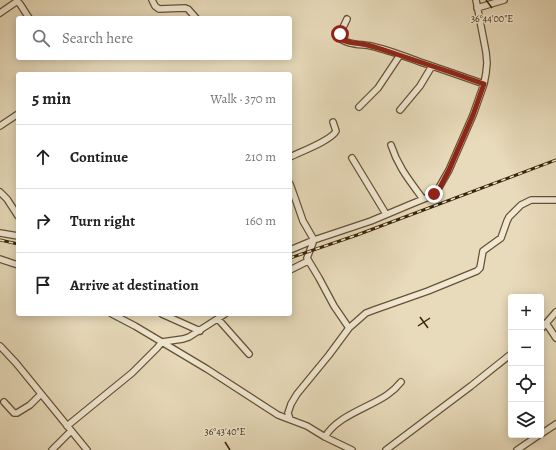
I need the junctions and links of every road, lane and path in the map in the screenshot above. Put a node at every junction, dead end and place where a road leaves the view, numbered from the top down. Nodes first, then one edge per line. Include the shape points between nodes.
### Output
1 (152, 0) edge
2 (476, 0) edge
3 (504, 0) edge
4 (477, 8) junction
5 (0, 13) edge
6 (28, 16) edge
7 (194, 16) edge
8 (347, 19) dead end
9 (400, 55) junction
10 (432, 66) junction
11 (484, 84) junction
12 (359, 107) dead end
13 (400, 110) dead end
14 (16, 115) edge
15 (333, 122) dead end
16 (0, 126) edge
17 (391, 145) dead end
18 (292, 156) edge
19 (352, 158) dead end
20 (292, 190) edge
21 (0, 192) edge
22 (423, 199) junction
23 (556, 200) edge
24 (297, 205) junction
25 (292, 206) edge
26 (16, 213) edge
27 (386, 214) junction
28 (0, 233) edge
29 (16, 236) edge
30 (314, 240) junction
31 (292, 249) edge
32 (0, 259) edge
33 (308, 261) junction
34 (16, 264) edge
35 (292, 269) edge
36 (556, 312) edge
37 (116, 316) edge
38 (166, 316) edge
39 (222, 316) edge
40 (218, 319) junction
41 (546, 323) junction
42 (544, 325) edge
43 (349, 328) junction
44 (200, 331) junction
45 (556, 338) edge
46 (162, 342) junction
47 (0, 346) edge
48 (249, 354) dead end
49 (508, 356) edge
50 (401, 382) dead end
51 (41, 394) junction
52 (4, 402) dead end
53 (290, 419) junction
54 (556, 424) edge
55 (67, 426) junction
56 (71, 431) junction
57 (544, 432) edge
58 (325, 437) junction
59 (534, 438) edge
60 (52, 450) edge
61 (87, 450) edge
62 (352, 450) edge
63 (386, 450) edge
64 (517, 450) edge

1 - 7 street via 159,9 185,8
2 - 4 street
3 - 4 street
4 - 11 street via 487,58
5 - 6 street via 18,2
8 - 9 street via 340,38
9 - 10 street
9 - 12 street via 378,88
10 - 11 street
10 - 13 street via 420,86
11 - 22 street via 471,121 438,191
14 - 16 street
15 - 18 street via 336,130 334,135
17 - 22 street via 401,169
19 - 27 street
20 - 24 street
21 - 26 street
22 - 27 street
23 - 43 street via 527,202 512,213 501,238 483,251 477,272 366,313
24 - 25 street
24 - 30 street
27 - 30 street
28 - 29 street
30 - 31 street
30 - 33 street via 307,256
32 - 34 street
33 - 35 street
33 - 43 street
36 - 41 street
37 - 46 street
38 - 44 street
39 - 40 street
40 - 44 street
40 - 48 street
41 - 42 street
41 - 45 street
43 - 53 street via 297,394 288,413
44 - 46 street via 189,337
46 - 53 street via 278,415
46 - 55 street via 132,373
47 - 51 street
49 - 63 street
50 - 58 street via 384,397 335,424
51 - 52 street via 17,413
51 - 55 street
53 - 58 street
54 - 57 street
55 - 56 street
56 - 60 street
56 - 61 street
58 - 62 street
59 - 64 street

